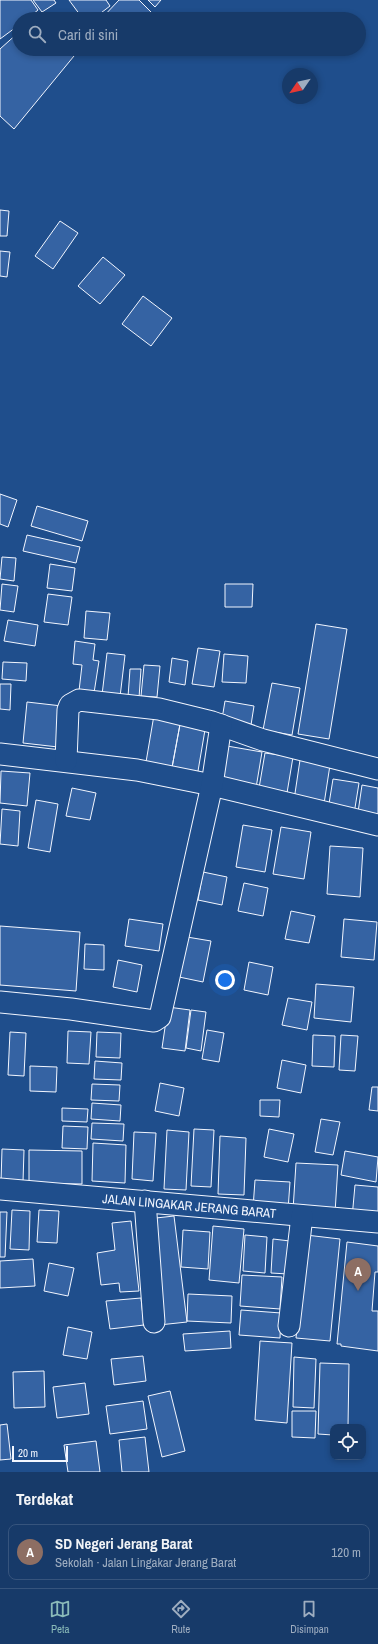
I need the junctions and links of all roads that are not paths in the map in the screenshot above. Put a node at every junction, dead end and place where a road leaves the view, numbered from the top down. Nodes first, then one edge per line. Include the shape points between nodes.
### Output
1 (220, 725) junction
2 (0, 754) edge
3 (66, 761) junction
4 (378, 769) edge
5 (212, 785) junction
6 (378, 825) edge
7 (0, 1002) edge
8 (0, 1189) edge
9 (145, 1201) junction
10 (302, 1216) junction
11 (378, 1222) edge
12 (154, 1322) dead end
13 (289, 1326) dead end

1 - 3 street via 159,709 79,700 70,705 68,710
1 - 4 street via 263,740
1 - 5 street
2 - 3 street
3 - 5 street via 137,770
5 - 6 street
5 - 7 street via 160,1017 152,1021 71,1008
8 - 9 street, JALAN LINGAKAR JERANG BARAT
9 - 10 street, JALAN LINGAKAR JERANG BARAT
9 - 12 street
10 - 11 street, JALAN LINGAKAR JERANG BARAT
10 - 13 street

